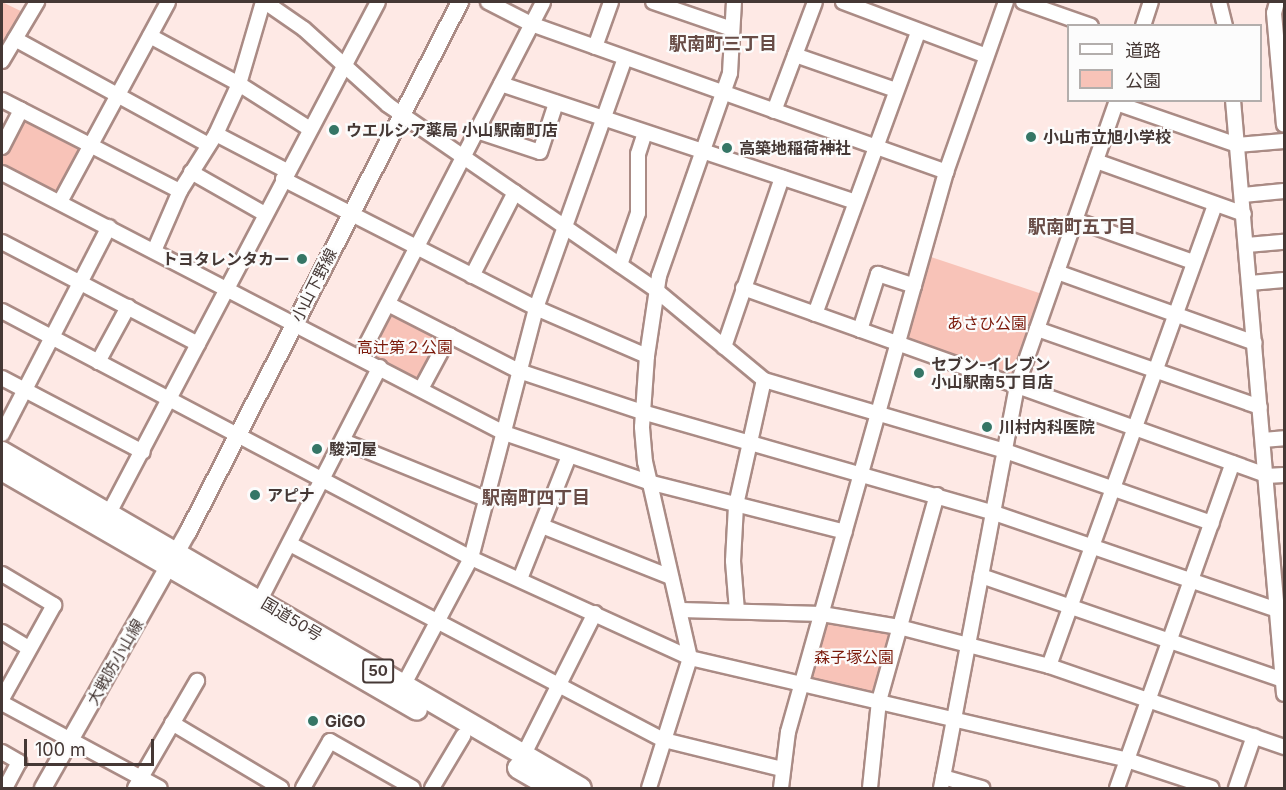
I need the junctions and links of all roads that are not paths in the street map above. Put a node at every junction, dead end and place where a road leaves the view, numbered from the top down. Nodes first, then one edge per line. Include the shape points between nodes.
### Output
1 (37, 2) edge
2 (168, 2) edge
3 (264, 2) edge
4 (378, 2) edge
5 (460, 2) edge
6 (488, 2) edge
7 (543, 2) edge
8 (611, 2) edge
9 (653, 2) edge
10 (734, 2) edge
11 (815, 2) edge
12 (843, 2) edge
13 (1006, 2) edge
14 (1023, 2) edge
15 (1151, 2) edge
16 (1219, 2) edge
17 (1276, 2) edge
18 (1284, 6) edge
19 (870, 7) edge
20 (531, 24) junction
21 (1085, 24) edge
22 (1144, 24) edge
23 (1224, 24) edge
24 (732, 29) junction
25 (918, 32) junction
26 (150, 36) junction
27 (15, 39) junction
28 (595, 47) junction
29 (795, 54) junction
30 (984, 55) junction
31 (625, 58) junction
32 (2, 61) edge
33 (344, 67) junction
34 (239, 84) junction
35 (501, 84) junction
36 (896, 90) junction
37 (119, 93) junction
38 (724, 93) junction
39 (2, 100) edge
40 (1117, 102) edge
41 (1120, 102) edge
42 (1233, 102) edge
43 (556, 103) junction
44 (21, 110) junction
45 (774, 111) junction
46 (402, 115) junction
47 (602, 119) junction
48 (1284, 125) edge
49 (310, 129) junction
50 (477, 131) junction
51 (645, 133) junction
52 (212, 139) junction
53 (1284, 141) edge
54 (1237, 145) junction
55 (89, 146) junction
56 (2, 147) edge
57 (874, 148) junction
58 (702, 152) junction
59 (464, 157) junction
60 (1096, 161) junction
61 (191, 172) junction
62 (946, 172) junction
63 (2, 173) edge
64 (285, 175) junction
65 (782, 178) junction
66 (180, 191) junction
67 (1284, 191) edge
68 (515, 192) junction
69 (1243, 195) junction
70 (60, 202) junction
71 (855, 202) junction
72 (1215, 204) junction
73 (265, 213) junction
74 (350, 214) junction
75 (1244, 214) junction
76 (1075, 220) junction
77 (563, 225) junction
78 (109, 227) junction
79 (2, 242) edge
80 (1284, 242) edge
81 (1247, 245) junction
82 (416, 247) junction
83 (154, 251) junction
84 (1193, 262) junction
85 (620, 265) junction
86 (1057, 272) junction
87 (472, 276) junction
88 (1284, 280) edge
89 (80, 282) junction
90 (1250, 283) junction
91 (914, 286) junction
92 (227, 288) junction
93 (744, 288) junction
94 (656, 290) junction
95 (388, 304) junction
96 (128, 307) junction
97 (536, 308) junction
98 (2, 311) edge
99 (814, 314) junction
100 (1175, 315) junction
101 (294, 323) junction
102 (1037, 329) junction
103 (860, 330) junction
104 (450, 335) junction
105 (52, 338) junction
106 (897, 343) junction
107 (1255, 343) junction
108 (198, 344) junction
109 (724, 347) junction
110 (647, 356) junction
111 (360, 357) junction
112 (98, 362) junction
113 (380, 368) junction
114 (519, 371) junction
115 (1155, 371) junction
116 (2, 378) edge
117 (764, 380) junction
118 (1017, 386) junction
119 (421, 389) junction
120 (25, 390) junction
121 (170, 399) junction
122 (1260, 407) junction
123 (642, 412) junction
124 (878, 415) junction
125 (1134, 428) junction
126 (504, 433) junction
127 (2, 434) edge
128 (237, 435) junction
129 (1284, 438) edge
130 (343, 441) junction
131 (751, 441) junction
132 (1263, 441) junction
133 (1005, 451) junction
134 (2, 452) edge
135 (143, 452) junction
136 (569, 456) junction
137 (1233, 463) junction
138 (2, 470) edge
139 (862, 473) junction
140 (1284, 475) edge
141 (1266, 476) junction
142 (324, 480) junction
143 (648, 482) junction
144 (1112, 488) junction
145 (937, 495) junction
146 (486, 499) junction
147 (736, 505) junction
148 (109, 513) junction
149 (994, 513) junction
150 (1212, 523) junction
151 (542, 526) junction
152 (845, 532) junction
153 (290, 544) junction
154 (1092, 546) junction
155 (1279, 551) edge
156 (471, 558) junction
157 (173, 560) junction
158 (2, 574) edge
159 (981, 576) junction
160 (671, 577) junction
161 (520, 579) junction
162 (1192, 580) junction
163 (1280, 582) edge
164 (260, 600) junction
165 (1280, 603) edge
166 (1070, 606) junction
167 (681, 610) junction
168 (737, 611) junction
169 (595, 613) junction
170 (822, 614) junction
171 (437, 619) junction
172 (899, 627) junction
173 (2, 632) edge
174 (1170, 642) junction
175 (969, 645) junction
176 (29, 648) junction
177 (690, 658) junction
178 (1049, 666) junction
179 (197, 681) dead end
180 (802, 682) junction
181 (558, 684) junction
182 (403, 686) junction
183 (1284, 687) edge
184 (2, 699) edge
185 (1149, 700) junction
186 (879, 701) junction
187 (2, 703) edge
188 (955, 719) junction
189 (172, 723) junction
190 (463, 736) junction
191 (1254, 736) junction
192 (72, 739) junction
193 (664, 740) junction
194 (1284, 747) edge
195 (2, 752) edge
196 (523, 756) junction
197 (1127, 760) junction
198 (782, 769) junction
199 (138, 783) edge
200 (942, 783) edge
201 (5, 789) edge
202 (43, 789) edge
203 (160, 789) edge
204 (282, 789) edge
205 (303, 789) edge
206 (414, 789) edge
207 (432, 789) edge
208 (552, 789) edge
209 (581, 789) edge
210 (649, 789) edge
211 (781, 789) edge
212 (870, 789) edge
213 (982, 789) edge
214 (1117, 789) edge
215 (1212, 789) edge
216 (1236, 789) edge

1 - 27 street
2 - 26 street
3 - 33 street via 304,29
3 - 34 street
4 - 33 street
5 - 46 main road, 小山下野線
6 - 20 street
7 - 20 street
8 - 28 street
9 - 24 street
10 - 24 street
11 - 29 street
12 - 19 street
13 - 30 street
14 - 21 street
15 - 22 street
16 - 23 street
17 - 18 street
17 - 48 street
19 - 25 street
20 - 28 street
20 - 35 street
24 - 38 street via 730,73
25 - 30 street
25 - 36 street
26 - 34 street
26 - 37 street
27 - 32 street
27 - 37 street
28 - 31 street
29 - 36 street
29 - 45 street
30 - 62 street
31 - 38 street
31 - 47 street
33 - 46 street
33 - 49 street
34 - 49 street
34 - 52 street
35 - 43 street
35 - 50 street
36 - 57 street
37 - 52 street
37 - 55 street
38 - 45 street
38 - 58 street
39 - 44 street
40 - 60 street
41 - 54 street
42 - 54 street
43 - 47 street
43 - 50 street via 540,152
44 - 55 street
44 - 56 street
45 - 57 street
46 - 59 street
46 - 74 main road, 小山下野線
47 - 51 street
47 - 77 street
49 - 64 street
50 - 59 street
51 - 58 street
51 - 85 street via 638,154 638,213
52 - 61 street
52 - 64 street
53 - 54 street
54 - 69 street
55 - 66 street
55 - 70 street
57 - 62 street
57 - 71 street
58 - 65 street
58 - 94 street
59 - 68 street
59 - 82 street
60 - 72 street
60 - 76 street
61 - 66 street
61 - 73 street
62 - 91 street
63 - 70 street
64 - 73 street
64 - 74 street
65 - 71 street
65 - 93 street
66 - 83 street
67 - 69 street
68 - 77 street
68 - 87 street
69 - 75 street
70 - 78 street
71 - 99 street
72 - 75 street
72 - 84 street
73 - 92 street
74 - 82 street
74 - 101 main road, 小山下野線
75 - 81 street
76 - 84 street
76 - 86 street
77 - 85 street
77 - 97 street
78 - 83 street
78 - 89 street
79 - 89 street
80 - 81 street
81 - 90 street
82 - 87 street
82 - 95 street
83 - 92 street
84 - 100 street
85 - 94 street
86 - 100 street
86 - 102 street
87 - 97 street
88 - 90 street
89 - 96 street
89 - 105 street
90 - 107 street
91 - 103 street via 878,274
91 - 106 street
92 - 101 street
92 - 108 street
93 - 99 street
93 - 109 street
94 - 109 street
94 - 110 street
95 - 104 street
95 - 111 street
96 - 108 street
96 - 112 street
97 - 110 street
97 - 114 street
98 - 105 street
99 - 103 street
100 - 107 street
100 - 115 street
101 - 111 street
101 - 128 main road, 小山下野線
102 - 115 street
102 - 118 street
103 - 106 street
104 - 114 street
104 - 119 street
105 - 112 street
105 - 120 street
106 - 118 street
106 - 124 street
107 - 122 street
108 - 121 street
109 - 117 street
110 - 123 street
111 - 113 street
112 - 121 street
113 - 119 street
113 - 130 street
114 - 123 street
114 - 126 street
115 - 122 street
115 - 125 street
116 - 120 street
117 - 124 street
117 - 131 street
118 - 125 street
118 - 133 street
119 - 126 street
120 - 127 street
120 - 135 street
121 - 128 street
121 - 135 street
122 - 132 street
123 - 131 street
123 - 143 street
124 - 133 street
124 - 139 street
125 - 137 street
125 - 144 street
126 - 136 street
126 - 146 street
128 - 142 street
128 - 157 main road, 小山下野線
129 - 132 street
130 - 142 street
130 - 146 street
131 - 139 street
131 - 147 street
132 - 141 street
133 - 144 street
133 - 149 street
134 - 148 highway, 国道50号 / 50
135 - 148 street
136 - 143 street
136 - 151 street
137 - 141 street
137 - 150 street
138 - 157 highway, 国道50号 / 50
139 - 145 street
139 - 152 street
140 - 141 street
141 - 155 street
142 - 153 street
142 - 156 street
143 - 147 street
143 - 160 street
144 - 150 street
144 - 154 street
145 - 149 street
145 - 172 street
146 - 156 street
147 - 152 street
147 - 168 street via 733,561
148 - 157 highway, 国道50号 / 50
149 - 154 street
149 - 159 street
150 - 162 street
151 - 160 street
151 - 161 street
152 - 170 street
153 - 164 street
153 - 171 street
154 - 162 street
154 - 166 street
155 - 163 street
156 - 161 street
156 - 171 street
157 - 164 highway, 国道50号 / 50
157 - 190 highway, 国道50号 / 50
157 - 192 main road, 大戦防小山線
158 - 176 street via 54,605
159 - 166 street
159 - 175 street
160 - 167 street
161 - 169 street
162 - 165 street
162 - 174 street
163 - 165 street
164 - 182 highway, 国道50号 / 50
165 - 183 street
166 - 174 street
166 - 178 street
167 - 168 street
167 - 177 street
168 - 170 street
169 - 177 street
169 - 181 street
170 - 172 street
170 - 180 street
171 - 181 street
171 - 182 street
172 - 175 street
172 - 186 street
173 - 176 street
174 - 183 street
174 - 185 street
175 - 178 street
175 - 188 street
176 - 184 street
177 - 180 street
177 - 193 street
178 - 185 street
179 - 189 street
180 - 186 street
180 - 198 street
181 - 193 street
181 - 196 street
182 - 196 highway, 国道50号 / 50
185 - 191 street
185 - 197 street
186 - 188 street
186 - 212 street
187 - 192 street
188 - 197 street
188 - 200 street
189 - 199 street
189 - 204 street
190 - 207 street
190 - 208 highway, 国道50号 / 50
191 - 194 street
191 - 216 street
192 - 199 street
192 - 202 main road, 大戦防小山線
193 - 198 street
193 - 210 street
195 - 201 street via 19,762
196 - 209 highway, 国道50号 / 50
197 - 214 street
197 - 215 street
198 - 211 street
199 - 203 street
200 - 213 street
205 - 206 street via 330,741

